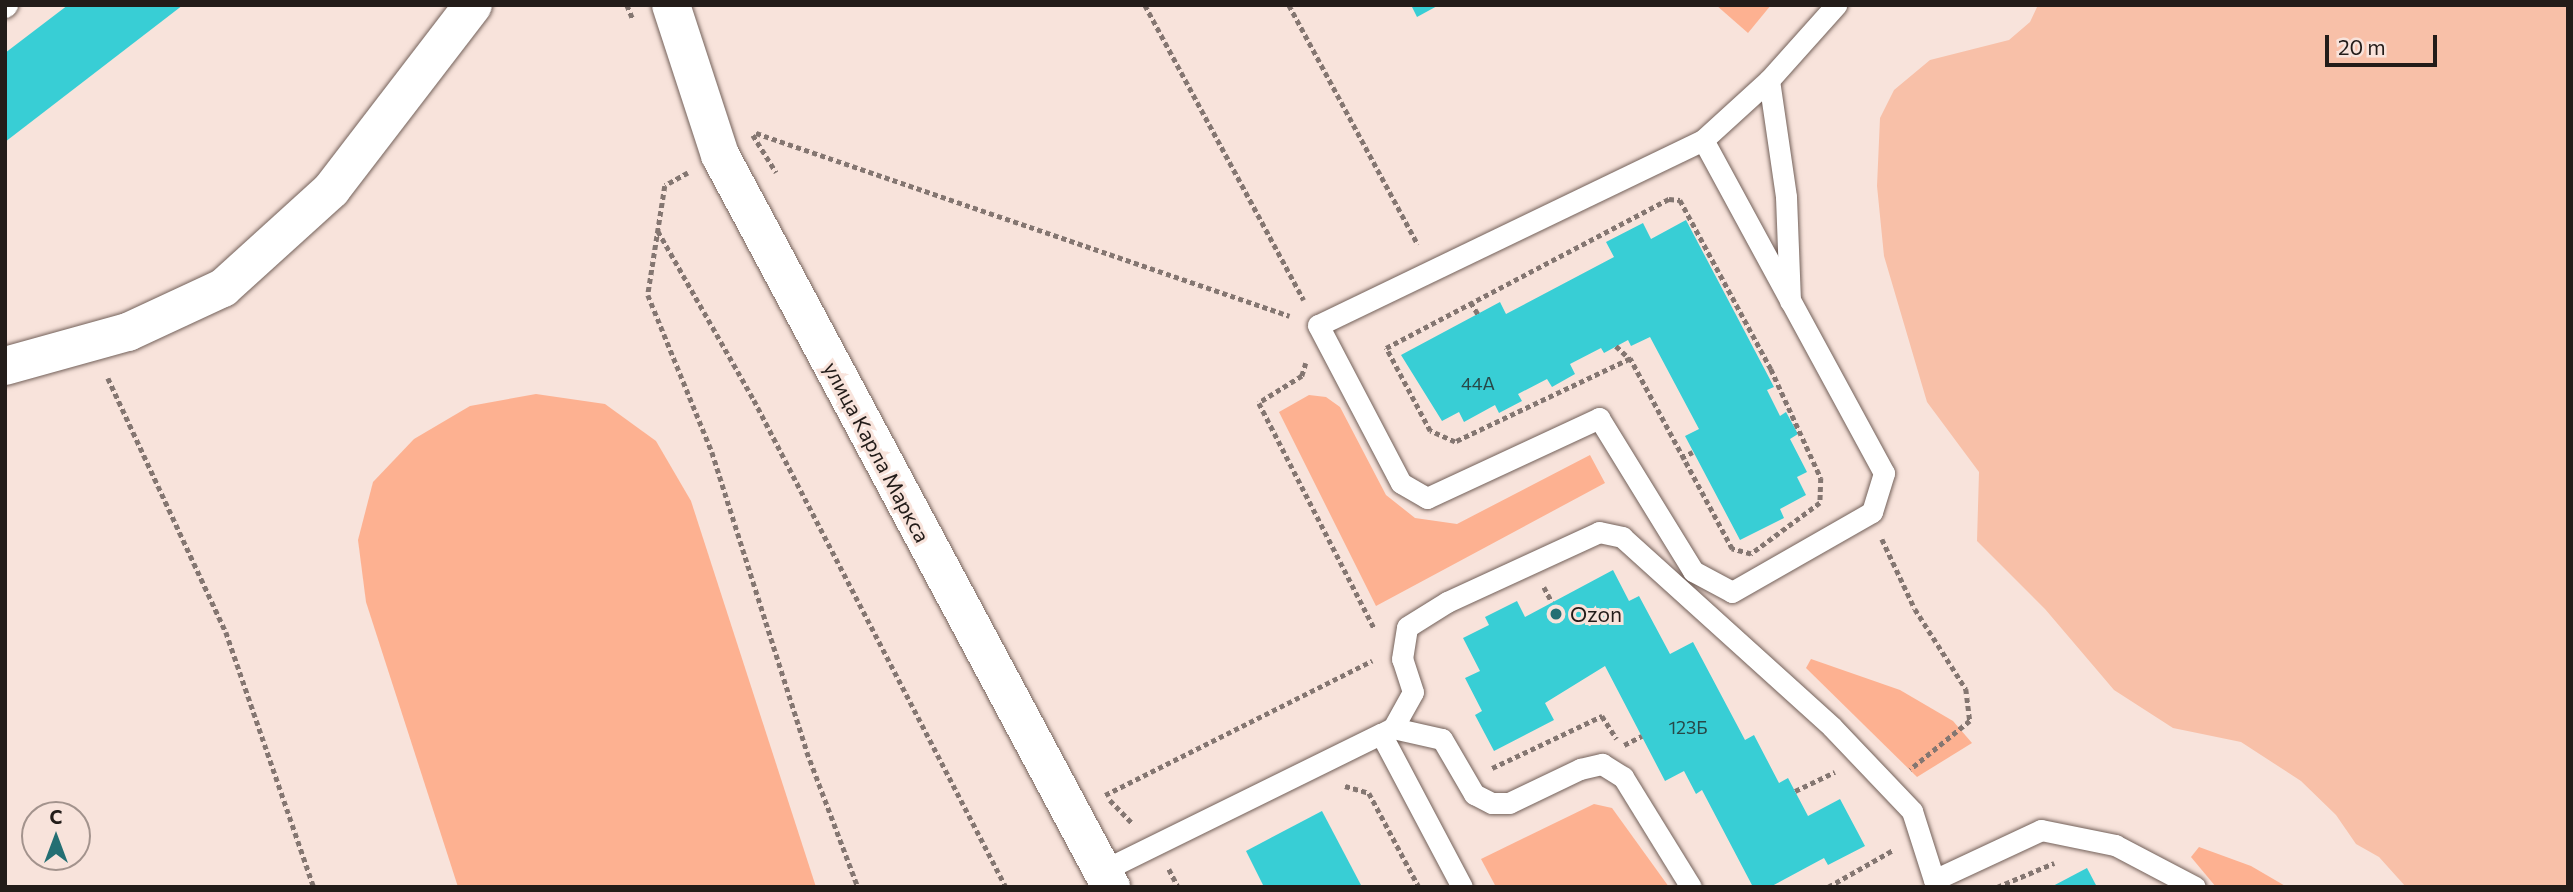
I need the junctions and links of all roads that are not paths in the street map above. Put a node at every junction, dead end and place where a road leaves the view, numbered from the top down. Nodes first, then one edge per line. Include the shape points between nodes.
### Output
1 (473, 5) edge
2 (671, 5) edge
3 (1836, 5) edge
4 (1769, 80) junction
5 (1703, 140) junction
6 (1791, 307) junction
7 (5, 366) edge
8 (1387, 731) junction
9 (1106, 879) edge
10 (1929, 883) edge
11 (1462, 887) edge
12 (1691, 887) edge
13 (2195, 887) edge

1 - 7 street via 331,190 223,288 128,332
2 - 9 street, улица Карла Маркса via 720,155
3 - 4 lane
4 - 5 lane
4 - 6 lane via 1786,197
5 - 6 lane
5 - 6 lane via 1318,325 1401,483 1427,498 1599,418 1693,571 1732,592 1872,512 1884,473
8 - 9 lane
8 - 10 lane via 1413,692 1402,659 1407,627 1447,603 1599,532 1622,537 1832,727 1912,811
8 - 11 lane
8 - 12 lane via 1443,739 1474,794 1492,803 1509,803 1580,769 1602,764 1623,777
10 - 13 lane via 2041,830 2115,845

